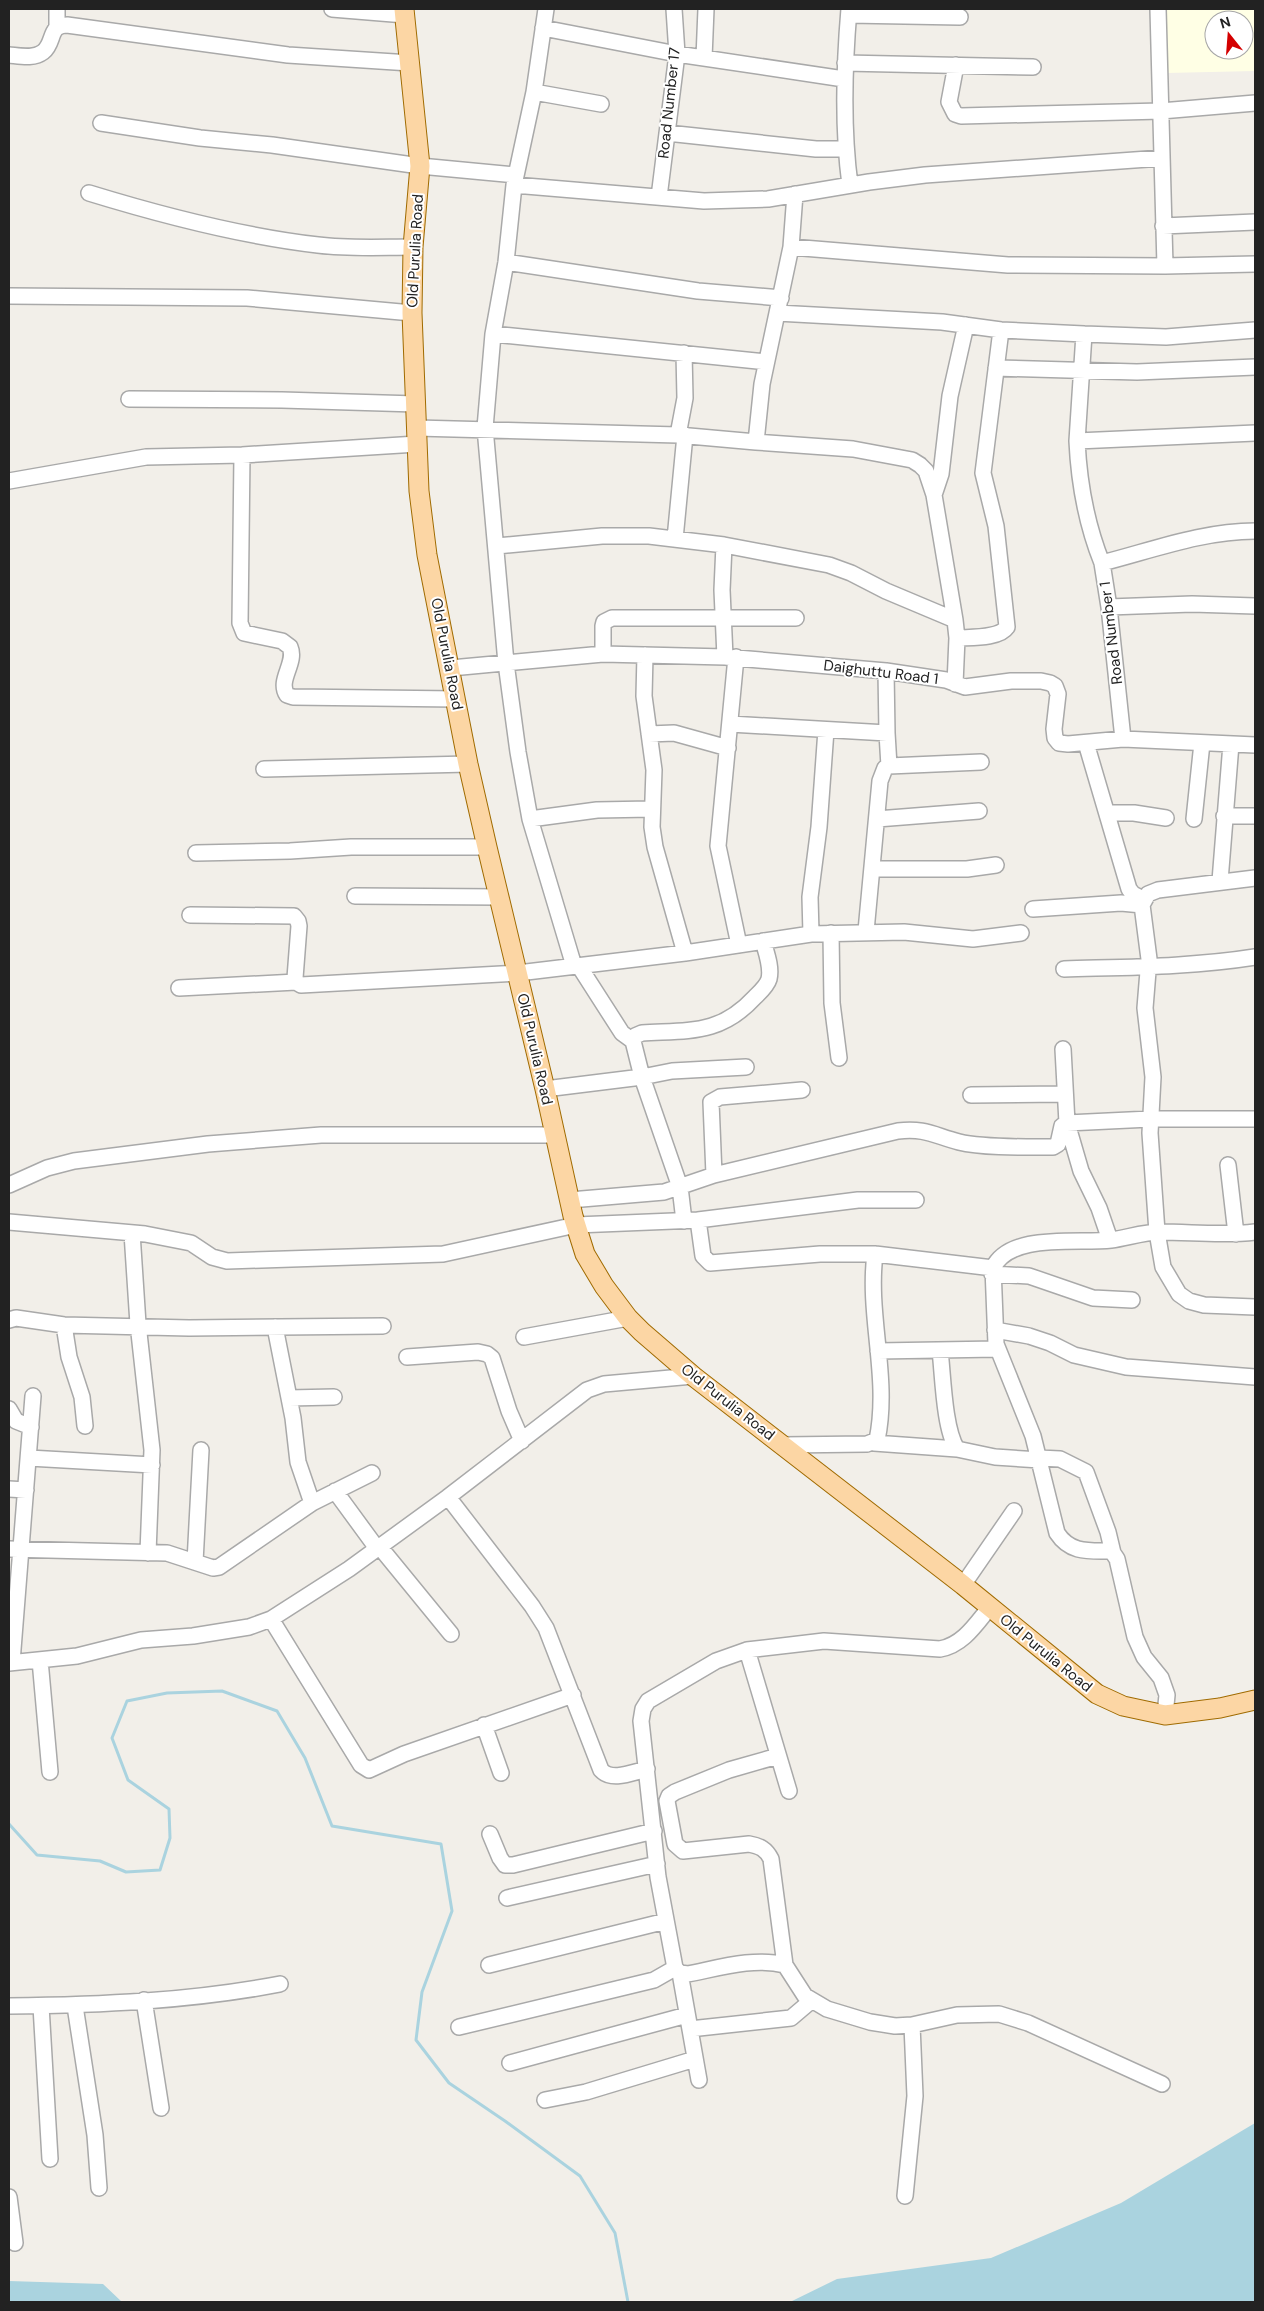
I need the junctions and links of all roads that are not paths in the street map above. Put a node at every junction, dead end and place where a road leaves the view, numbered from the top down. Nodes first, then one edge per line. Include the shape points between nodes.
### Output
1 (57, 9) edge
2 (332, 9) edge
3 (546, 9) edge
4 (674, 9) edge
5 (706, 9) edge
6 (1158, 9) edge
7 (405, 12) edge
8 (849, 12) edge
9 (960, 17) dead end
10 (56, 27) junction
11 (543, 28) junction
12 (677, 54) junction
13 (9, 55) edge
14 (704, 58) junction
15 (410, 63) junction
16 (845, 63) junction
17 (956, 65) junction
18 (1033, 67) dead end
19 (844, 79) junction
20 (534, 92) junction
21 (1255, 103) edge
22 (601, 104) dead end
23 (1161, 111) junction
24 (101, 123) dead end
25 (667, 133) junction
26 (845, 149) junction
27 (1162, 158) junction
28 (420, 166) junction
29 (515, 180) junction
30 (850, 185) junction
31 (89, 193) dead end
32 (795, 194) junction
33 (659, 197) junction
34 (1255, 222) edge
35 (1164, 226) junction
36 (791, 247) junction
37 (413, 248) junction
38 (506, 262) junction
39 (1255, 264) edge
40 (1165, 266) junction
41 (9, 296) edge
42 (779, 306) junction
43 (412, 313) junction
44 (966, 325) junction
45 (1002, 330) junction
46 (1255, 330) edge
47 (494, 334) junction
48 (1084, 334) junction
49 (684, 354) junction
50 (766, 362) junction
51 (1255, 367) edge
52 (996, 368) junction
53 (1083, 372) junction
54 (129, 399) dead end
55 (416, 404) junction
56 (485, 428) junction
57 (1255, 433) edge
58 (681, 435) junction
59 (417, 436) junction
60 (1077, 441) junction
61 (756, 442) junction
62 (242, 455) junction
63 (9, 481) edge
64 (934, 495) junction
65 (1255, 531) edge
66 (675, 539) junction
67 (724, 544) junction
68 (497, 546) junction
69 (1102, 563) junction
70 (1255, 606) edge
71 (1109, 607) junction
72 (724, 617) junction
73 (796, 618) dead end
74 (955, 620) junction
75 (957, 638) junction
76 (602, 654) junction
77 (645, 655) junction
78 (730, 657) junction
79 (506, 662) junction
80 (451, 668) junction
81 (886, 671) junction
82 (955, 684) junction
83 (456, 698) junction
84 (730, 724) junction
85 (826, 730) junction
86 (887, 733) junction
87 (649, 734) junction
88 (1123, 739) junction
89 (1202, 742) junction
90 (1086, 743) junction
91 (1231, 744) junction
92 (1255, 745) edge
93 (728, 748) junction
94 (982, 762) dead end
95 (468, 764) junction
96 (889, 766) junction
97 (264, 770) dead end
98 (652, 809) junction
99 (979, 811) dead end
100 (1107, 812) junction
101 (1224, 816) junction
102 (1255, 816) edge
103 (1166, 818) dead end
104 (1194, 818) dead end
105 (530, 819) junction
106 (877, 819) junction
107 (486, 846) junction
108 (196, 853) dead end
109 (996, 865) dead end
110 (872, 869) junction
111 (1255, 878) edge
112 (1220, 881) junction
113 (355, 896) dead end
114 (500, 896) junction
115 (1143, 902) junction
116 (1033, 908) dead end
117 (190, 914) dead end
118 (866, 931) junction
119 (831, 933) junction
120 (1021, 933) dead end
121 (811, 934) junction
122 (763, 941) junction
123 (738, 945) junction
124 (685, 954) junction
125 (1255, 957) edge
126 (574, 966) junction
127 (1148, 966) junction
128 (1064, 969) dead end
129 (518, 974) junction
130 (296, 982) junction
131 (179, 988) dead end
132 (633, 1041) junction
133 (1063, 1049) dead end
134 (839, 1058) dead end
135 (746, 1067) dead end
136 (642, 1077) junction
137 (545, 1090) junction
138 (802, 1090) dead end
139 (1064, 1094) junction
140 (972, 1095) dead end
141 (1150, 1119) junction
142 (1255, 1119) edge
143 (1067, 1124) junction
144 (556, 1135) junction
145 (1228, 1165) dead end
146 (714, 1175) junction
147 (9, 1184) edge
148 (680, 1187) junction
149 (570, 1200) junction
150 (916, 1200) dead end
151 (691, 1220) junction
152 (9, 1222) edge
153 (576, 1225) junction
154 (1157, 1232) junction
155 (1255, 1232) edge
156 (132, 1233) junction
157 (1236, 1234) junction
158 (1117, 1239) junction
159 (875, 1254) junction
160 (993, 1271) junction
161 (1132, 1300) dead end
162 (1255, 1307) edge
163 (628, 1318) junction
164 (9, 1320) edge
165 (64, 1325) junction
166 (139, 1326) junction
167 (383, 1326) dead end
168 (275, 1327) junction
169 (995, 1330) junction
170 (524, 1337) dead end
171 (998, 1349) junction
172 (940, 1350) junction
173 (878, 1351) junction
174 (407, 1356) dead end
175 (693, 1376) junction
176 (1255, 1376) edge
177 (33, 1396) dead end
178 (334, 1397) dead end
179 (289, 1398) junction
180 (11, 1417) edge
181 (84, 1426) dead end
182 (31, 1427) junction
183 (522, 1440) junction
184 (874, 1443) junction
185 (782, 1444) junction
186 (957, 1449) junction
187 (201, 1450) dead end
188 (29, 1458) junction
189 (1039, 1459) junction
190 (152, 1466) junction
191 (372, 1473) dead end
192 (9, 1489) edge
193 (26, 1490) junction
194 (335, 1492) junction
195 (448, 1497) junction
196 (312, 1503) junction
197 (1014, 1511) dead end
198 (379, 1546) junction
199 (14, 1549) edge
200 (148, 1553) junction
201 (1113, 1553) junction
202 (195, 1562) junction
203 (962, 1585) junction
204 (990, 1607) junction
205 (271, 1619) junction
206 (451, 1634) dead end
207 (747, 1650) junction
208 (40, 1660) junction
209 (11, 1663) edge
210 (573, 1695) junction
211 (1255, 1700) edge
212 (1165, 1715) junction
213 (484, 1725) junction
214 (778, 1756) junction
215 (647, 1769) junction
216 (50, 1772) dead end
217 (501, 1773) dead end
218 (789, 1792) dead end
219 (654, 1831) junction
220 (490, 1834) dead end
221 (657, 1864) junction
222 (507, 1898) dead end
223 (666, 1921) junction
224 (785, 1965) junction
225 (489, 1966) dead end
226 (677, 1970) junction
227 (280, 1984) dead end
228 (144, 2000) junction
229 (811, 2001) junction
230 (9, 2006) edge
231 (41, 2006) junction
232 (75, 2006) junction
233 (689, 2022) junction
234 (912, 2025) junction
235 (458, 2027) dead end
236 (695, 2059) junction
237 (510, 2063) dead end
238 (699, 2080) dead end
239 (1162, 2084) dead end
240 (545, 2100) dead end
241 (161, 2108) dead end
242 (50, 2160) dead end
243 (99, 2188) dead end
244 (905, 2196) dead end
245 (9, 2197) edge
246 (16, 2243) dead end

1 - 10 street
2 - 7 street
3 - 11 street
4 - 12 street, Road Number 17
5 - 14 street
6 - 23 street
7 - 15 main road, Old Purulia Road
8 - 9 street
8 - 16 street
10 - 13 street via 43,52 27,57
10 - 15 street via 67,25 288,55
11 - 12 street
11 - 20 street
12 - 14 street
12 - 25 street, Road Number 17
14 - 19 street
15 - 28 main road, Old Purulia Road
16 - 17 street
16 - 19 street
17 - 18 street
17 - 23 street via 950,102 955,114 962,116
19 - 26 street
20 - 22 street
20 - 29 street
21 - 23 street
23 - 27 street
24 - 28 street
25 - 26 street via 816,149
25 - 33 street, Road Number 17
26 - 30 street
27 - 30 street via 925,175
27 - 35 street
28 - 29 street
28 - 37 main road, Old Purulia Road
29 - 33 street
29 - 38 street
30 - 32 street
31 - 37 street via 163,216 245,233 320,245
32 - 33 street via 768,199 704,202
32 - 36 street
34 - 35 street
35 - 40 street
36 - 40 street via 1008,264
36 - 42 street
37 - 43 main road, Old Purulia Road
38 - 42 street
38 - 47 street
39 - 40 street
41 - 43 street via 247,298
42 - 44 street
42 - 50 street
43 - 55 main road, Old Purulia Road
44 - 45 street
44 - 64 street via 950,396 941,474
45 - 48 street
45 - 52 street
46 - 48 street via 1166,337
47 - 49 street
47 - 56 street
48 - 53 street
49 - 50 street
49 - 58 street via 685,398
50 - 61 street
51 - 53 street via 1204,371
52 - 53 street
52 - 75 street via 983,473 996,526 1007,627 994,634
53 - 60 street
54 - 55 street
55 - 59 main road, Old Purulia Road
56 - 58 street
56 - 59 street
56 - 68 street
57 - 60 street
58 - 61 street
58 - 66 street
59 - 62 street
59 - 80 main road, Old Purulia Road via 419,491 427,555
60 - 69 street via 1085,513
61 - 64 street via 853,449 912,460 926,472
62 - 63 street via 146,457
62 - 83 street via 240,623 244,633 282,641 290,647 292,657 284,684 287,694 293,697
64 - 74 street
65 - 69 street, Road Number 1 via 1206,535
66 - 67 street
66 - 68 street via 602,536
67 - 72 street
67 - 74 street via 851,572 886,591
68 - 79 street
69 - 71 street, Road Number 1
70 - 71 street
71 - 88 street, Road Number 1
72 - 73 street
72 - 76 street via 612,618 604,622
72 - 78 street
74 - 75 street
75 - 82 street
76 - 77 street, Daighuttu Road 1
76 - 79 street, Daighuttu Road 1
77 - 78 street, Daighuttu Road 1
77 - 87 street via 644,696
78 - 81 street, Daighuttu Road 1
78 - 84 street
79 - 80 street, Daighuttu Road 1
79 - 105 street
80 - 83 main road, Old Purulia Road
81 - 82 street, Daighuttu Road 1
81 - 86 street
82 - 90 street, Daighuttu Road 1 via 974,687 1010,680 1050,683 1058,694 1055,738 1059,743
83 - 95 main road, Old Purulia Road
84 - 85 street
84 - 93 street
85 - 86 street
85 - 121 street via 810,897
86 - 96 street
87 - 93 street via 674,734
87 - 98 street via 654,770
88 - 89 street, Daighuttu Road 1
88 - 90 street, Daighuttu Road 1
89 - 91 street, Daighuttu Road 1
89 - 104 street
90 - 100 street
91 - 92 street, Daighuttu Road 1
91 - 101 street
93 - 123 street via 718,846
94 - 96 street
95 - 97 street
95 - 107 main road, Old Purulia Road
96 - 106 street via 881,774
98 - 105 street via 597,810
98 - 124 street via 655,847
99 - 106 street
100 - 103 street
100 - 115 street via 1129,888
101 - 102 street
101 - 112 street
105 - 126 street
106 - 110 street
107 - 108 street
107 - 114 main road, Old Purulia Road
109 - 110 street via 968,869
110 - 118 street
111 - 112 street
112 - 115 street via 1158,890 1148,894
113 - 114 street
114 - 129 main road, Old Purulia Road
115 - 116 street
115 - 127 street
117 - 130 street via 294,916 299,926
118 - 119 street
118 - 120 street via 973,939
119 - 121 street
119 - 134 street via 832,1003
121 - 122 street
122 - 123 street
122 - 132 street via 769,980 742,1012 712,1026 642,1033
123 - 124 street
124 - 126 street
125 - 127 street
126 - 129 street
126 - 132 street via 579,966 622,1033
127 - 128 street
127 - 141 street via 1145,1008 1153,1084
129 - 130 street via 302,985
129 - 137 main road, Old Purulia Road
130 - 131 street
132 - 136 street
133 - 139 street
135 - 136 street
136 - 137 street
136 - 148 street
137 - 144 main road, Old Purulia Road
138 - 146 street via 720,1097 711,1102
139 - 140 street
139 - 143 street
141 - 142 street
141 - 143 street
141 - 154 street
143 - 146 street via 1062,1126 1058,1144 1053,1147 960,1142 913,1129
143 - 158 street via 1081,1171
144 - 147 street via 320,1135 208,1144 74,1161
144 - 149 main road, Old Purulia Road
145 - 157 street
146 - 148 street
148 - 149 street via 644,1195
148 - 151 street
149 - 153 main road, Old Purulia Road
150 - 151 street via 858,1200
151 - 153 street
151 - 159 street via 703,1256 710,1263 820,1254
152 - 156 street
153 - 156 street via 443,1254 227,1261 212,1257 191,1243
153 - 163 main road, Old Purulia Road via 584,1254
154 - 157 street
154 - 158 street
154 - 162 street via 1163,1267 1179,1294 1204,1305
155 - 157 street
156 - 166 street
158 - 160 street via 1030,1244 1004,1256
159 - 160 street
159 - 173 street via 872,1284
160 - 161 street via 1029,1276 1093,1298
160 - 169 street
163 - 170 street
163 - 175 main road, Old Purulia Road
164 - 165 street via 16,1318
165 - 166 street
165 - 181 street via 84,1403
166 - 168 street
166 - 190 street
167 - 168 street
168 - 179 street
169 - 171 street
169 - 176 street via 1029,1336 1074,1356 1092,1360 1163,1371
171 - 172 street
171 - 189 street
172 - 173 street
172 - 186 street via 949,1428
173 - 184 street via 881,1394 878,1434
174 - 183 street via 487,1354 492,1358 509,1412
175 - 183 street via 595,1386
175 - 185 main road, Old Purulia Road
177 - 182 street
178 - 179 street
179 - 196 street via 298,1462
180 - 182 street
182 - 188 street
183 - 195 street
184 - 185 street
184 - 186 street
185 - 203 main road, Old Purulia Road
186 - 189 street via 995,1457
187 - 202 street
188 - 190 street
188 - 193 street
189 - 201 street via 1060,1459 1086,1472
189 - 201 street via 1057,1533 1062,1541 1078,1550
190 - 200 street
191 - 194 street
192 - 193 street
193 - 199 street
194 - 196 street
194 - 198 street via 376,1547
195 - 198 street
195 - 210 street via 536,1613 553,1644
196 - 202 street via 219,1567 208,1568
197 - 203 street
198 - 205 street
198 - 206 street
199 - 200 street
199 - 209 street
200 - 202 street via 166,1553
201 - 212 street via 1135,1637 1144,1657 1161,1678 1167,1695
203 - 204 main road, Old Purulia Road
204 - 207 street via 960,1642 940,1649 824,1641
204 - 212 main road, Old Purulia Road via 1096,1694 1123,1706
205 - 208 street via 193,1636 141,1640 93,1654
205 - 213 street via 361,1765 369,1770
207 - 214 street
207 - 215 street via 716,1661 648,1701 642,1720
208 - 209 street
208 - 216 street
210 - 213 street
210 - 215 street via 605,1775
211 - 212 main road, Old Purulia Road
213 - 217 street
214 - 218 street
214 - 224 street via 729,1770 675,1792 667,1801 675,1844 683,1850 749,1844 768,1853
215 - 219 street
219 - 220 street via 513,1865 505,1865
219 - 221 street
221 - 222 street
221 - 223 street
223 - 225 street
223 - 226 street
224 - 226 street via 753,1962 688,1974
224 - 229 street via 800,1991
226 - 233 street
226 - 235 street via 654,1980
227 - 228 street via 236,1993
228 - 232 street
228 - 241 street
229 - 233 street via 791,2018
229 - 234 street via 870,2022
230 - 231 street
231 - 232 street
231 - 242 street
232 - 243 street via 95,2135
233 - 236 street
233 - 237 street
234 - 239 street via 957,2015 999,2014 1028,2023
234 - 244 street via 915,2096
236 - 238 street
236 - 240 street via 586,2092
245 - 246 street

